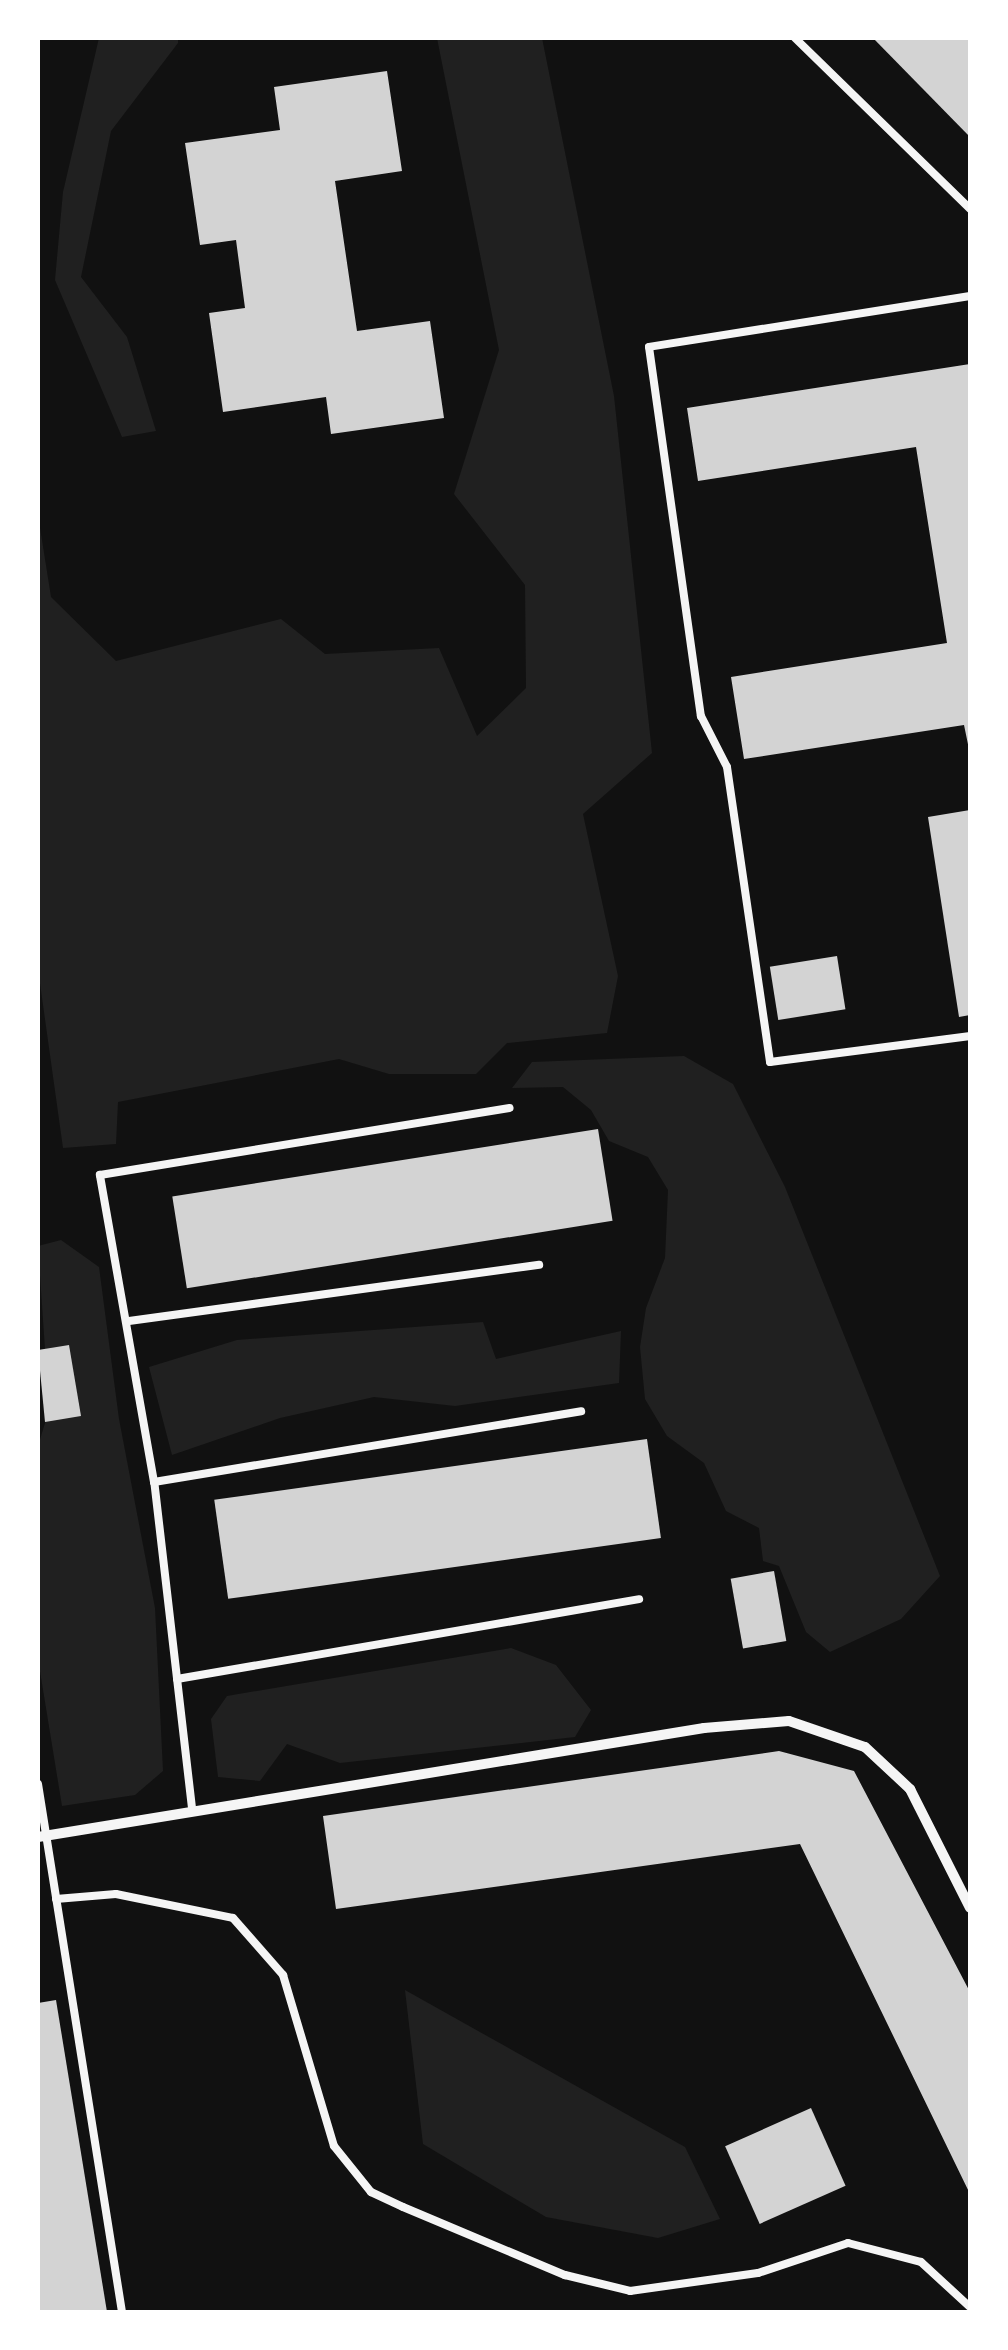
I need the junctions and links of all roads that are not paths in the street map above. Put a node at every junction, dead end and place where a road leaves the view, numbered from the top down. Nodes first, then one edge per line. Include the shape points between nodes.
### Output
1 (795, 38) edge
2 (970, 208) edge
3 (970, 296) edge
4 (970, 1036) edge
5 (510, 1108) dead end
6 (539, 1266) dead end
7 (129, 1320) junction
8 (581, 1411) dead end
9 (154, 1482) junction
10 (639, 1598) dead end
11 (176, 1680) junction
12 (38, 1784) edge
13 (192, 1808) junction
14 (41, 1836) edge
15 (56, 1899) junction
16 (970, 1908) edge
17 (970, 2307) edge
18 (122, 2312) edge

1 - 2 lane
3 - 4 lane via 649,347 701,716 727,767 770,1062
5 - 7 lane via 100,1175
6 - 7 lane
7 - 9 lane
8 - 9 lane
9 - 11 lane
10 - 11 lane
11 - 13 lane
12 - 14 lane
13 - 14 street
13 - 16 street via 789,1720 865,1746 910,1789
14 - 15 lane
15 - 17 lane via 116,1894 233,1918 283,1975 315,2097 342,2159 371,2192 403,2207 566,2275 630,2291 758,2272 848,2243 921,2262
15 - 18 lane

